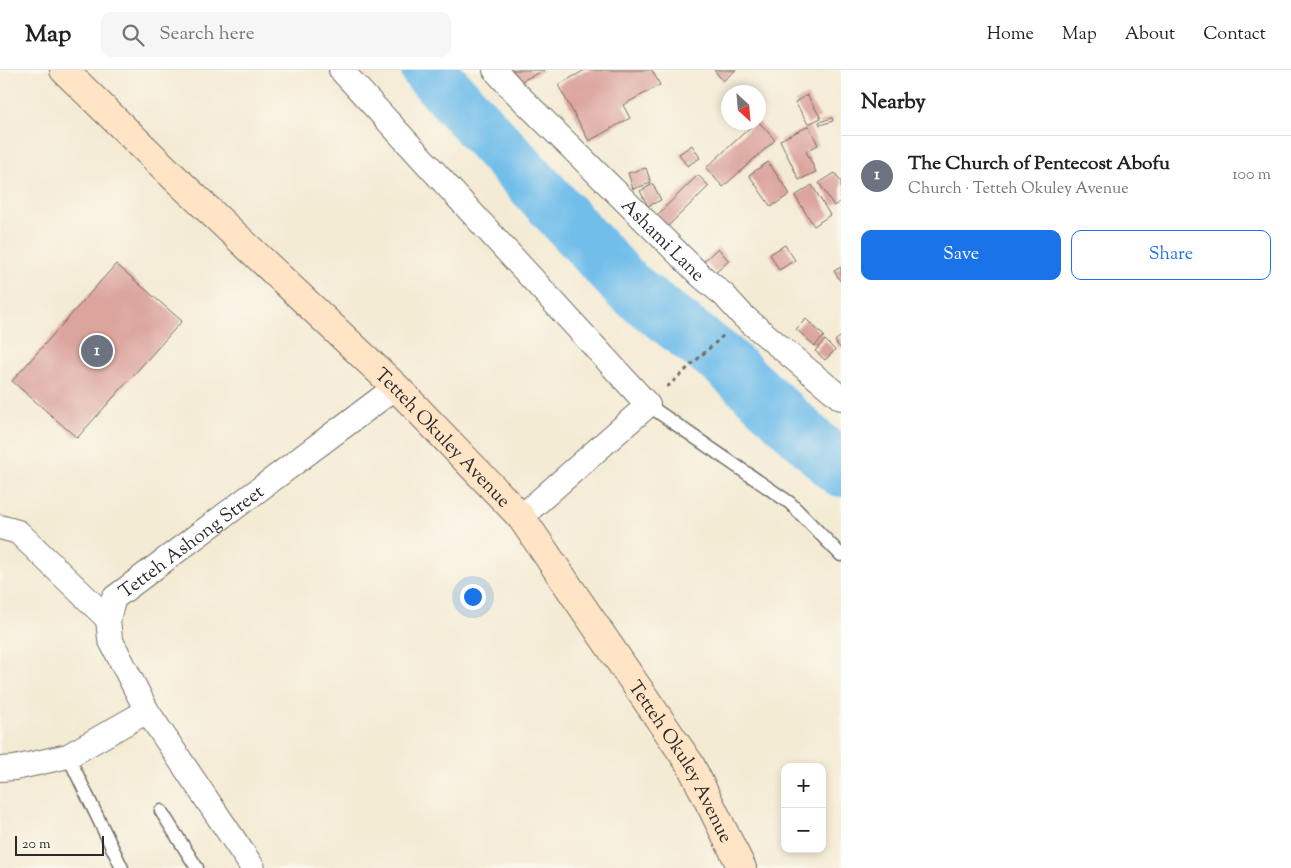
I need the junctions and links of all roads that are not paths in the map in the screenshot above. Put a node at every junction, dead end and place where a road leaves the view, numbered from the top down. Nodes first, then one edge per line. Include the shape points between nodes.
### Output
1 (64, 70) edge
2 (341, 70) edge
3 (495, 70) edge
4 (396, 387) junction
5 (841, 398) edge
6 (648, 405) junction
7 (521, 517) junction
8 (0, 527) edge
9 (841, 555) edge
10 (108, 619) junction
11 (147, 711) junction
12 (68, 756) junction
13 (0, 769) edge
14 (161, 811) dead end
15 (122, 868) edge
16 (197, 868) edge
17 (253, 868) edge
18 (742, 868) edge

1 - 4 street, Tetteh Okuley Avenue
2 - 6 street
3 - 5 street, Ashami Lane via 743,316
4 - 7 street, Tetteh Okuley Avenue
4 - 10 street, Tetteh Ashong Street via 114,598
6 - 7 street
6 - 9 lane via 790,503
7 - 18 street, Tetteh Okuley Avenue via 690,764
8 - 10 street via 18,532
10 - 11 street, Tetteh Ashong Street via 110,639
11 - 12 street
11 - 17 street, Tetteh Ashong Street
12 - 13 street
12 - 15 lane
14 - 16 lane

